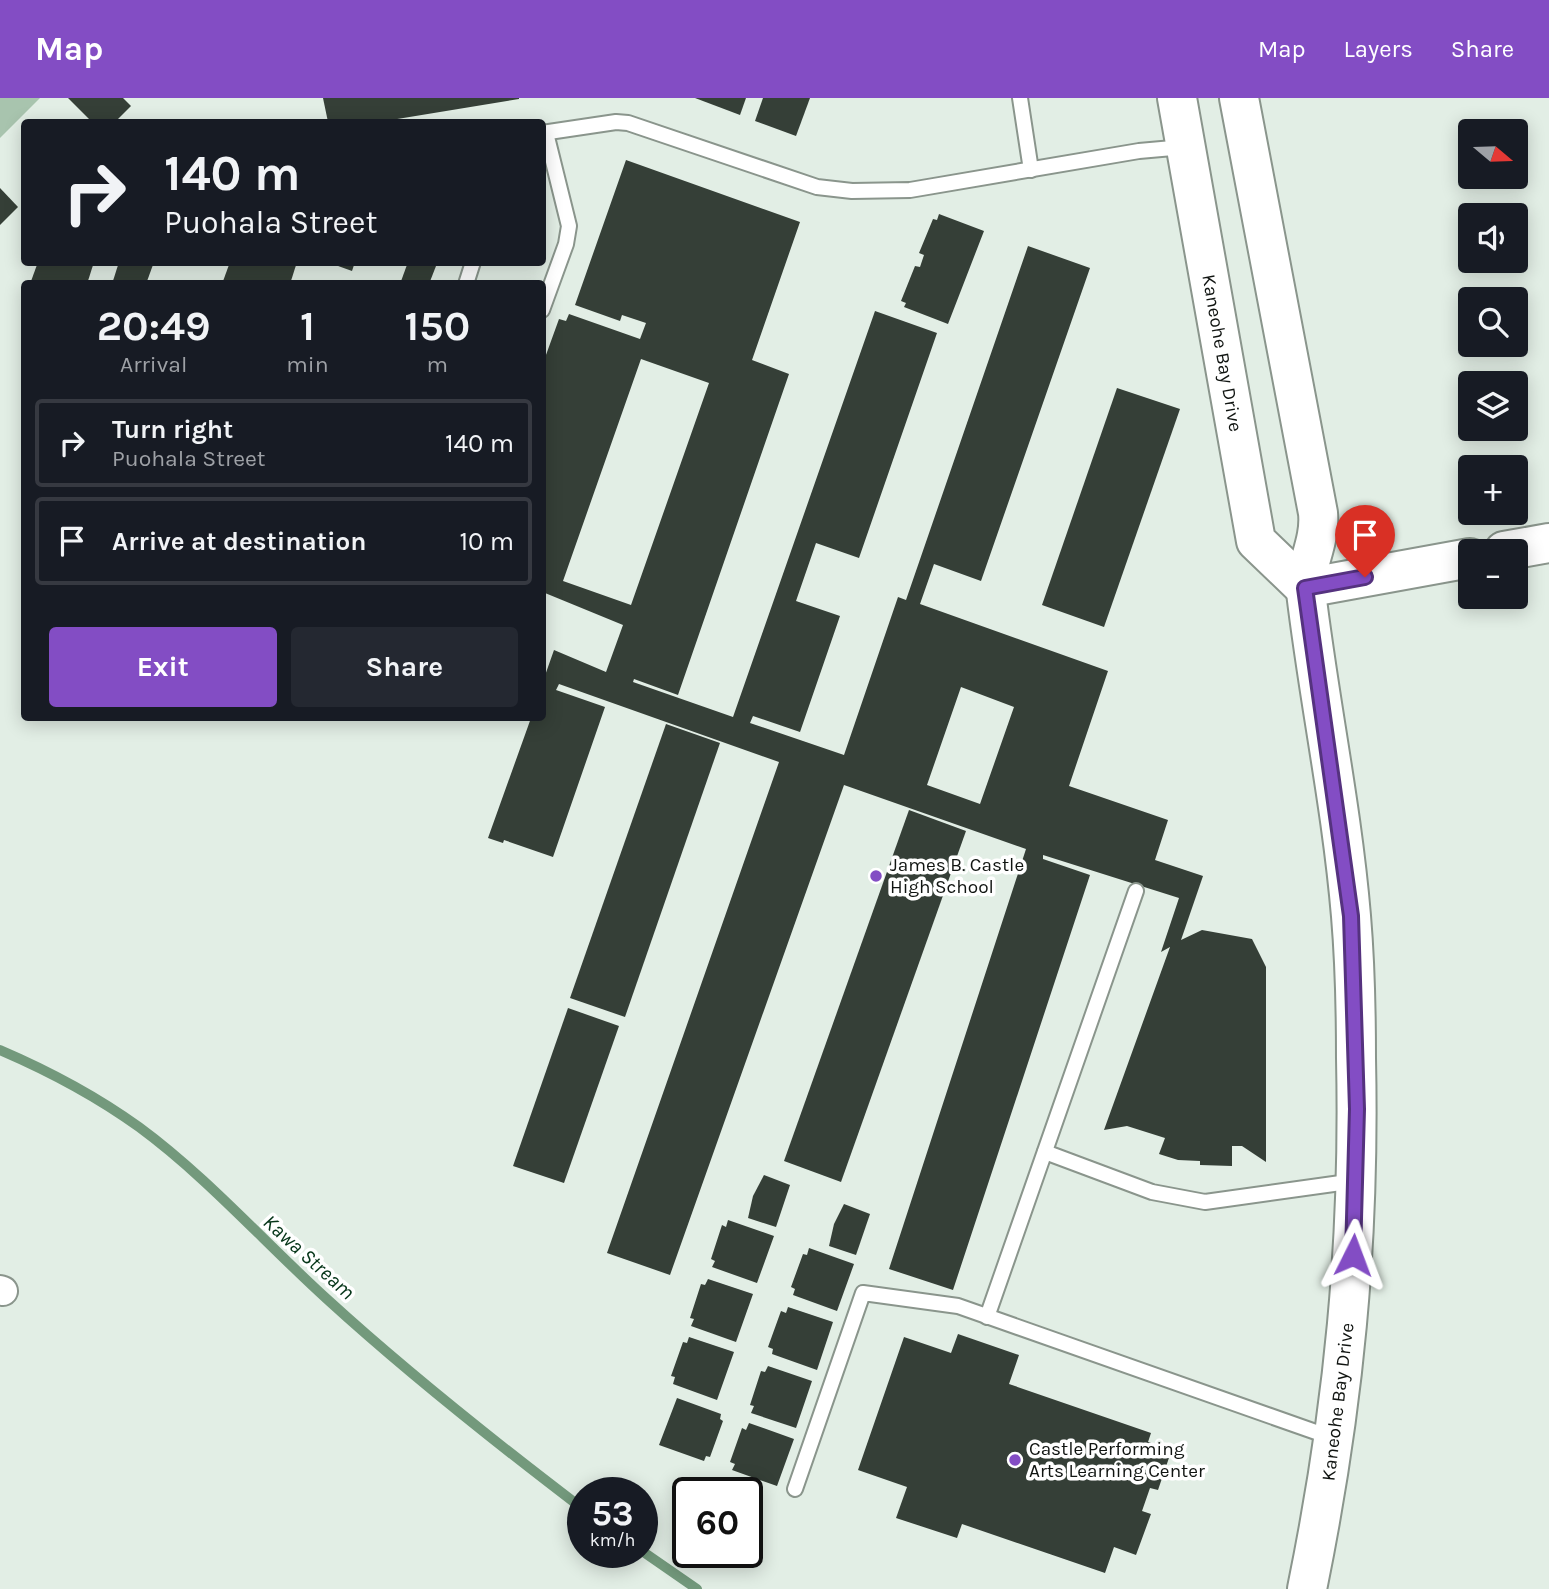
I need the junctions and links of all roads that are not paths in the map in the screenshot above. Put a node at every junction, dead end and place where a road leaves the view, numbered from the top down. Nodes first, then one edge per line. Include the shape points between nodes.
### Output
1 (1020, 98) edge
2 (1177, 98) edge
3 (1242, 116) edge
4 (546, 133) edge
5 (546, 140) edge
6 (1186, 146) junction
7 (1031, 170) junction
8 (546, 299) edge
9 (1549, 543) edge
10 (1528, 547) edge
11 (1458, 560) edge
12 (1305, 588) junction
13 (1136, 891) dead end
14 (1045, 1152) junction
15 (1357, 1181) junction
16 (987, 1317) junction
17 (1335, 1439) junction
18 (795, 1489) dead end
19 (1307, 1589) edge

1 - 7 lane
2 - 6 main road, Kaneohe Bay Drive
3 - 6 main road
3 - 12 main road, Kaneohe Bay Drive via 1318,513 1320,531
4 - 7 lane via 628,123 817,187 852,191 910,190
5 - 8 lane via 569,226
6 - 7 lane
6 - 12 main road, Kaneohe Bay Drive via 1256,541
9 - 10 main road
11 - 12 main road
12 - 15 main road, Kaneohe Bay Drive via 1351,916
13 - 14 lane
14 - 15 lane via 1160,1195 1205,1202
14 - 16 lane
15 - 17 main road, Kaneohe Bay Drive via 1351,1303
16 - 17 lane
16 - 18 lane via 943,1303 863,1293
17 - 19 main road, Kaneohe Bay Drive

